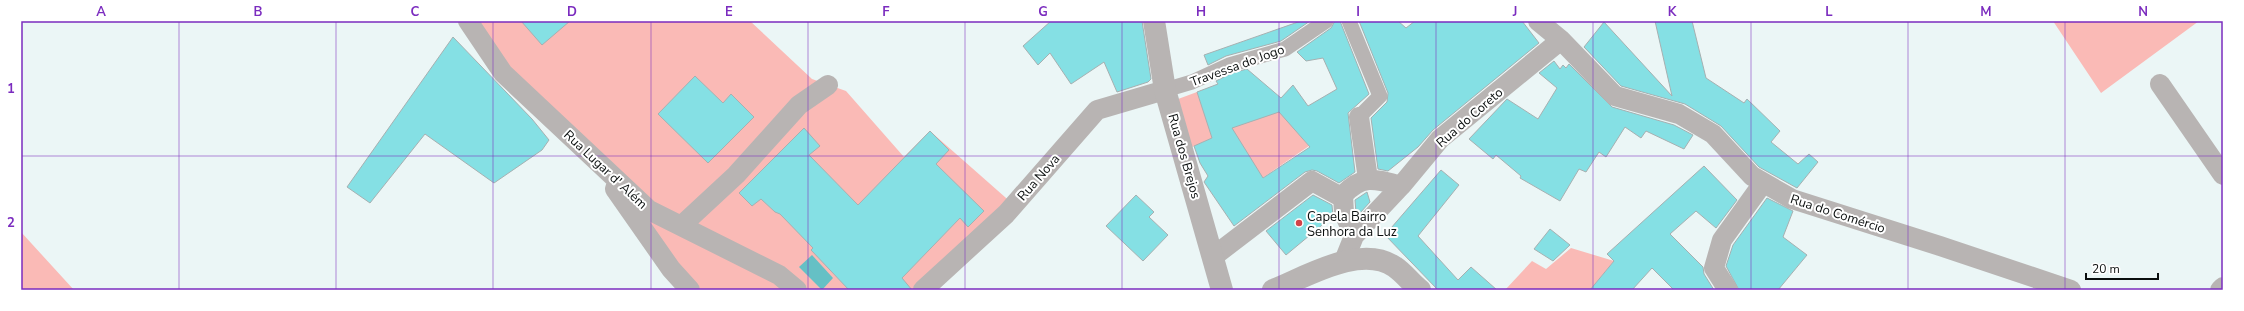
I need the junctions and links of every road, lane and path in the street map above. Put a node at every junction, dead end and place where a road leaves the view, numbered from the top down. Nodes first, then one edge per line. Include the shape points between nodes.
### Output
1 (468, 21) edge
2 (1154, 21) edge
3 (1326, 21) edge
4 (1349, 21) edge
5 (1538, 21) edge
6 (1561, 40) junction
7 (2160, 84) dead end
8 (828, 85) dead end
9 (1165, 90) junction
10 (1359, 117) joint
11 (588, 153) junction
12 (2223, 175) edge
13 (1368, 179) junction
14 (1763, 183) junction
15 (1401, 186) junction
16 (1343, 198) junction
17 (681, 226) junction
18 (1354, 236) junction
19 (1214, 256) junction
20 (1344, 261) junction
21 (2223, 287) edge
22 (690, 290) edge
23 (797, 290) edge
24 (924, 290) edge
25 (1222, 290) edge
26 (1273, 290) edge
27 (1420, 290) edge
28 (1728, 290) edge
29 (2071, 290) edge
30 (2220, 290) edge

1 - 11 street, Rua Lugar d' Além via 502,73
2 - 9 street, Rua dos Brejos
3 - 9 street, Travessa do Jogo via 1284,49 1229,65 1192,82
4 - 10 street via 1380,96
5 - 6 street, Rua do Comércio
6 - 14 street, Rua do Comércio via 1616,96 1679,114 1713,134 1752,176
6 - 15 street, Rua do Coreto via 1440,139
7 - 12 street
8 - 17 street via 799,105 736,175
9 - 19 street, Rua dos Brejos
9 - 24 street, Rua Nova via 1097,110 1006,214
10 - 13 street
11 - 17 street, Rua Lugar d' Além via 649,210
11 - 22 street via 671,269
13 - 15 street
13 - 16 street via 1353,184
14 - 28 street via 1722,240 1714,268
14 - 29 street, Rua do Comércio via 1792,199
15 - 18 street, Rua do Coreto
16 - 18 street via 1344,213
16 - 19 street via 1312,182
17 - 23 street, Rua Lugar d' Além via 779,275
18 - 20 street, Rua do Coreto
19 - 25 street, Rua dos Brejos
20 - 26 street
20 - 27 street via 1361,257 1380,260 1394,266
21 - 30 street

